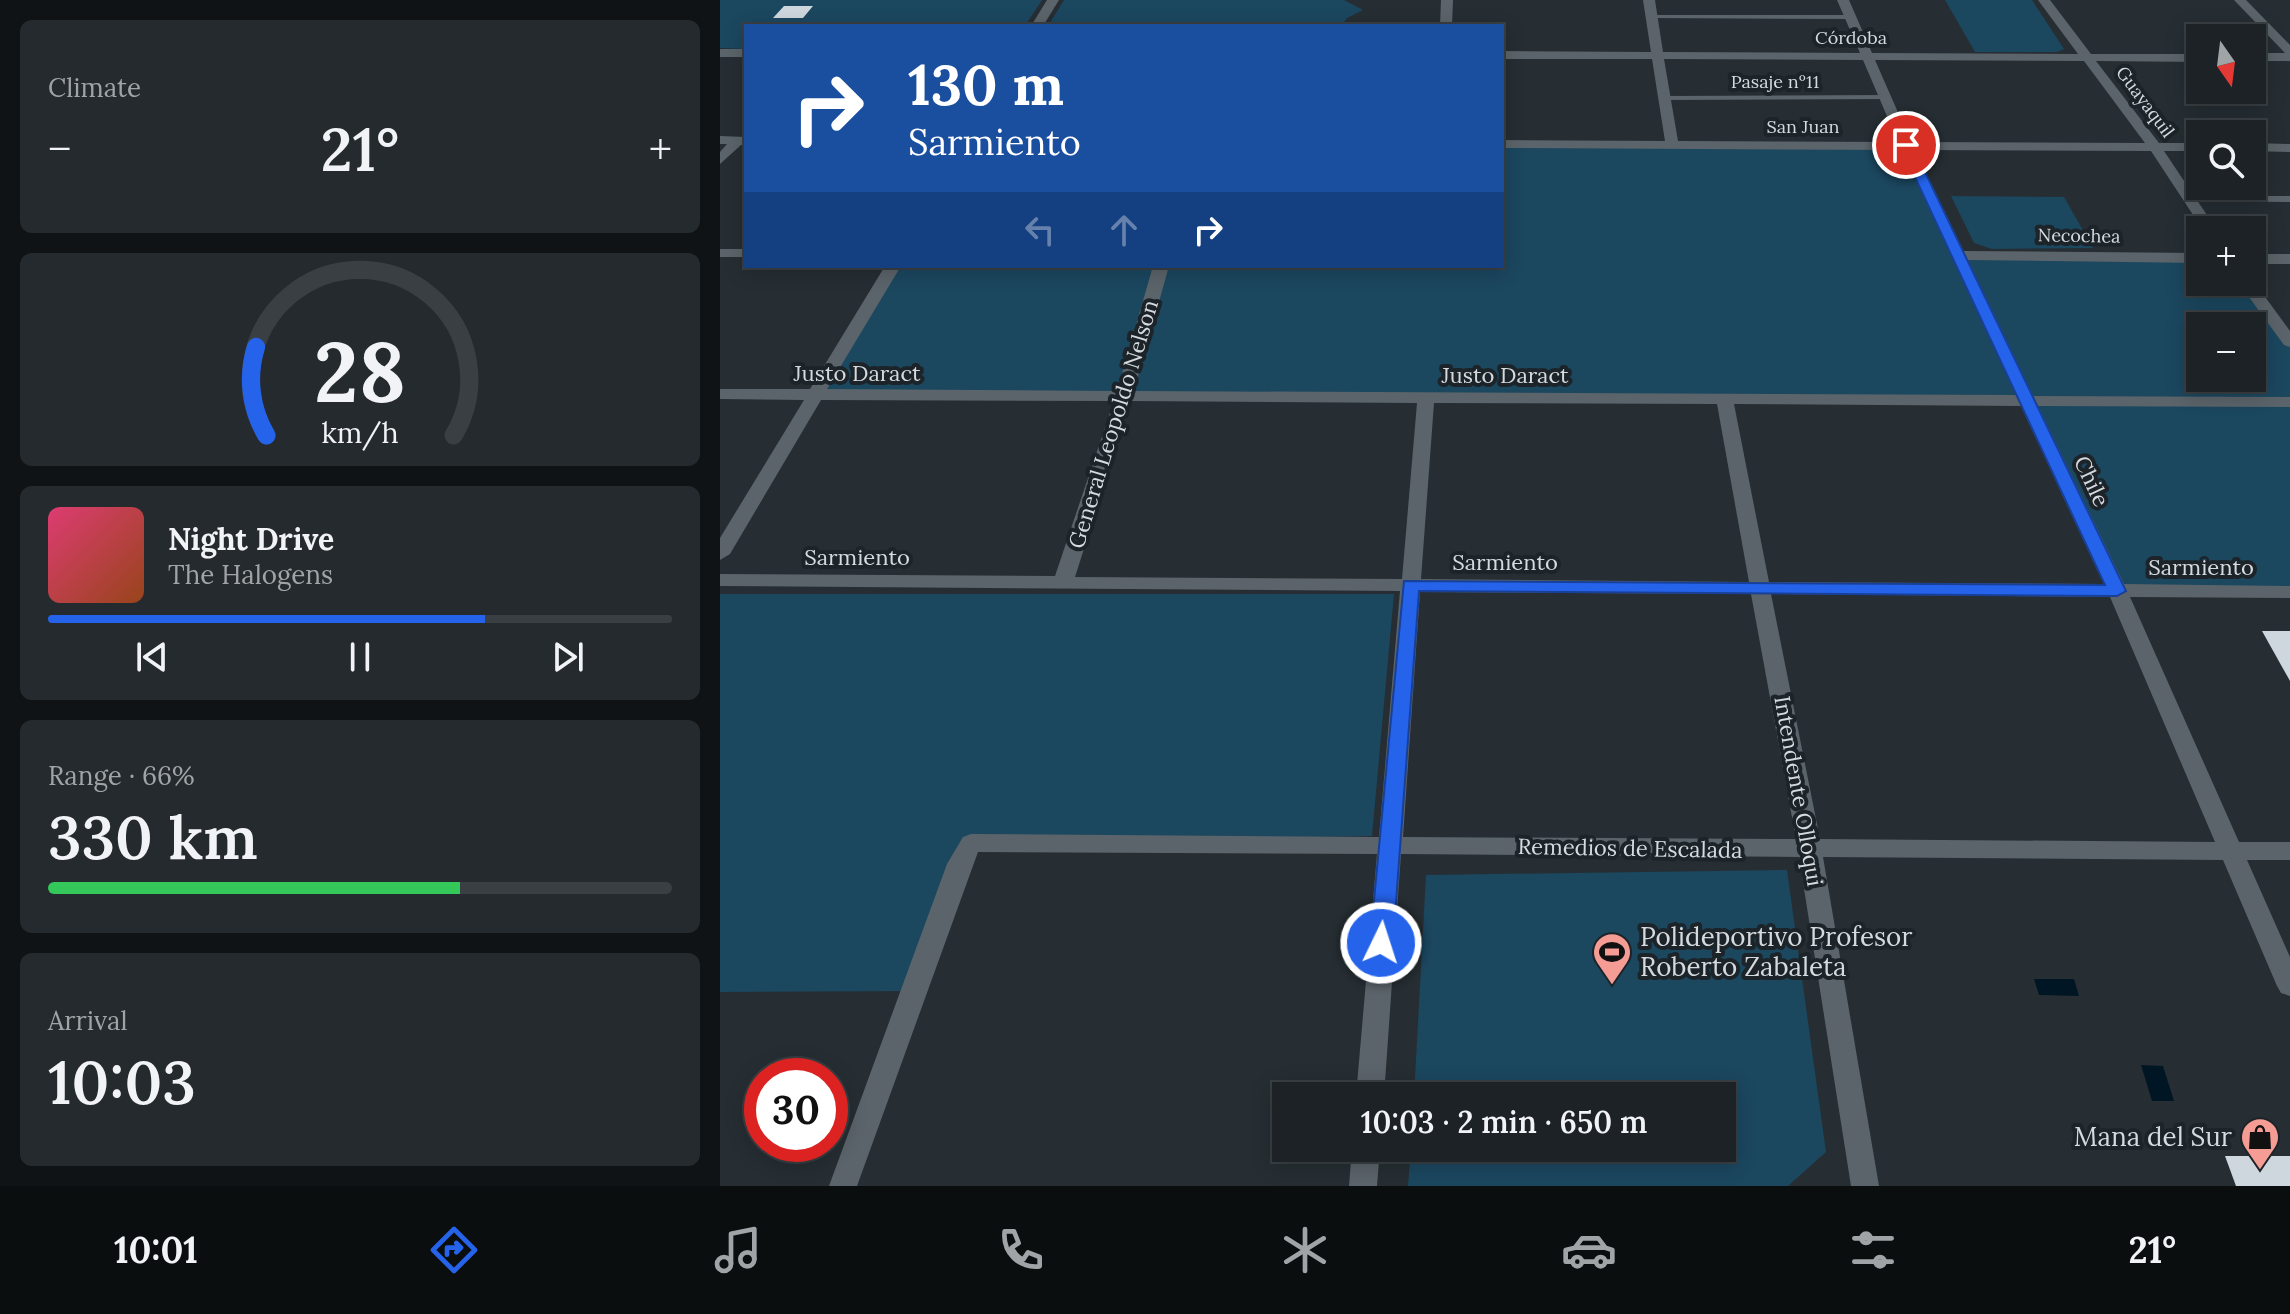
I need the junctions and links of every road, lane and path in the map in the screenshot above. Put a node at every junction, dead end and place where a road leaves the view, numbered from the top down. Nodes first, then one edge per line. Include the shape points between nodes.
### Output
1 (1053, 0) edge
2 (1447, 0) edge
3 (1649, 0) edge
4 (1843, 0) edge
5 (2044, 0) edge
6 (2240, 0) edge
7 (1653, 17) junction
8 (1851, 17) junction
9 (1038, 24) edge
10 (1446, 24) edge
11 (720, 53) edge
12 (744, 53) edge
13 (2290, 54) edge
14 (1504, 55) edge
15 (1659, 55) junction
16 (1868, 56) junction
17 (2266, 56) edge
18 (2086, 58) junction
19 (2186, 58) edge
20 (1886, 97) junction
21 (1664, 98) junction
22 (720, 140) edge
23 (741, 141) edge
24 (1504, 144) edge
25 (1672, 145) junction
26 (1906, 145) junction
27 (2155, 147) junction
28 (2186, 147) edge
29 (2266, 147) edge
30 (2290, 148) edge
31 (720, 160) edge
32 (2186, 193) edge
33 (2266, 199) edge
34 (2290, 199) edge
35 (720, 253) edge
36 (744, 253) edge
37 (1958, 255) junction
38 (2186, 258) edge
39 (2266, 259) edge
40 (2290, 259) edge
41 (892, 268) edge
42 (1160, 268) edge
43 (2258, 296) edge
44 (2285, 326) edge
45 (2290, 342) edge
46 (720, 394) edge
47 (816, 395) junction
48 (1122, 397) junction
49 (1426, 397) junction
50 (1724, 398) junction
51 (2026, 400) junction
52 (2290, 402) edge
53 (720, 554) edge
54 (720, 580) edge
55 (1063, 582) junction
56 (1410, 585) junction
57 (1761, 588) junction
58 (2117, 591) junction
59 (2290, 592) edge
60 (1389, 846) junction
61 (1810, 850) junction
62 (2233, 851) junction
63 (2290, 851) edge
64 (2290, 986) edge
65 (1371, 1082) edge
66 (1365, 1162) edge
67 (843, 1186) edge
68 (1363, 1186) edge
69 (1865, 1186) edge

1 - 9 street
2 - 10 street
3 - 7 street
4 - 8 street, Chile
5 - 18 street, Guayaquil
6 - 13 street
7 - 8 lane
7 - 15 street
8 - 16 street, Chile
11 - 12 street
13 - 17 street
14 - 15 street, Córdoba
15 - 16 street, Córdoba
15 - 21 street
16 - 18 street, Córdoba
16 - 20 street, Chile
18 - 19 street, Córdoba
18 - 27 street, Guayaquil
20 - 21 lane, Pasaje nº11
20 - 26 street, Chile
21 - 25 street
22 - 23 street
23 - 31 street
24 - 25 street, San Juan
25 - 26 street, San Juan
26 - 27 street, San Juan
26 - 37 street, Chile
27 - 28 street, San Juan
27 - 32 street, Guayaquil
29 - 30 street
33 - 34 lane
35 - 36 street
37 - 38 street, Necochea
37 - 51 street, Chile
39 - 40 street
41 - 47 street
42 - 48 street, General Leopoldo Nelson
43 - 44 street
44 - 45 street
46 - 47 street, Justo Daract
47 - 48 street, Justo Daract
47 - 53 street
48 - 49 street, Justo Daract
48 - 55 street, General Leopoldo Nelson
49 - 50 street, Justo Daract
49 - 56 street
50 - 51 street, Justo Daract
50 - 57 street, Intendente Olloqui
51 - 52 street, Justo Daract
51 - 58 street, Chile
54 - 55 street, Sarmiento
55 - 56 street, Sarmiento
56 - 57 street, Sarmiento
56 - 60 street
57 - 58 street, Sarmiento
57 - 61 street, Intendente Olloqui
58 - 59 street, Sarmiento
58 - 62 street, Chile
60 - 61 street, Remedios de Escalada
60 - 65 street
60 - 67 street, Remedios de Escalada via 971,843
61 - 62 street, Remedios de Escalada
61 - 69 street, Intendente Olloqui
62 - 63 street, Remedios de Escalada
62 - 64 street, Chile
66 - 68 street

